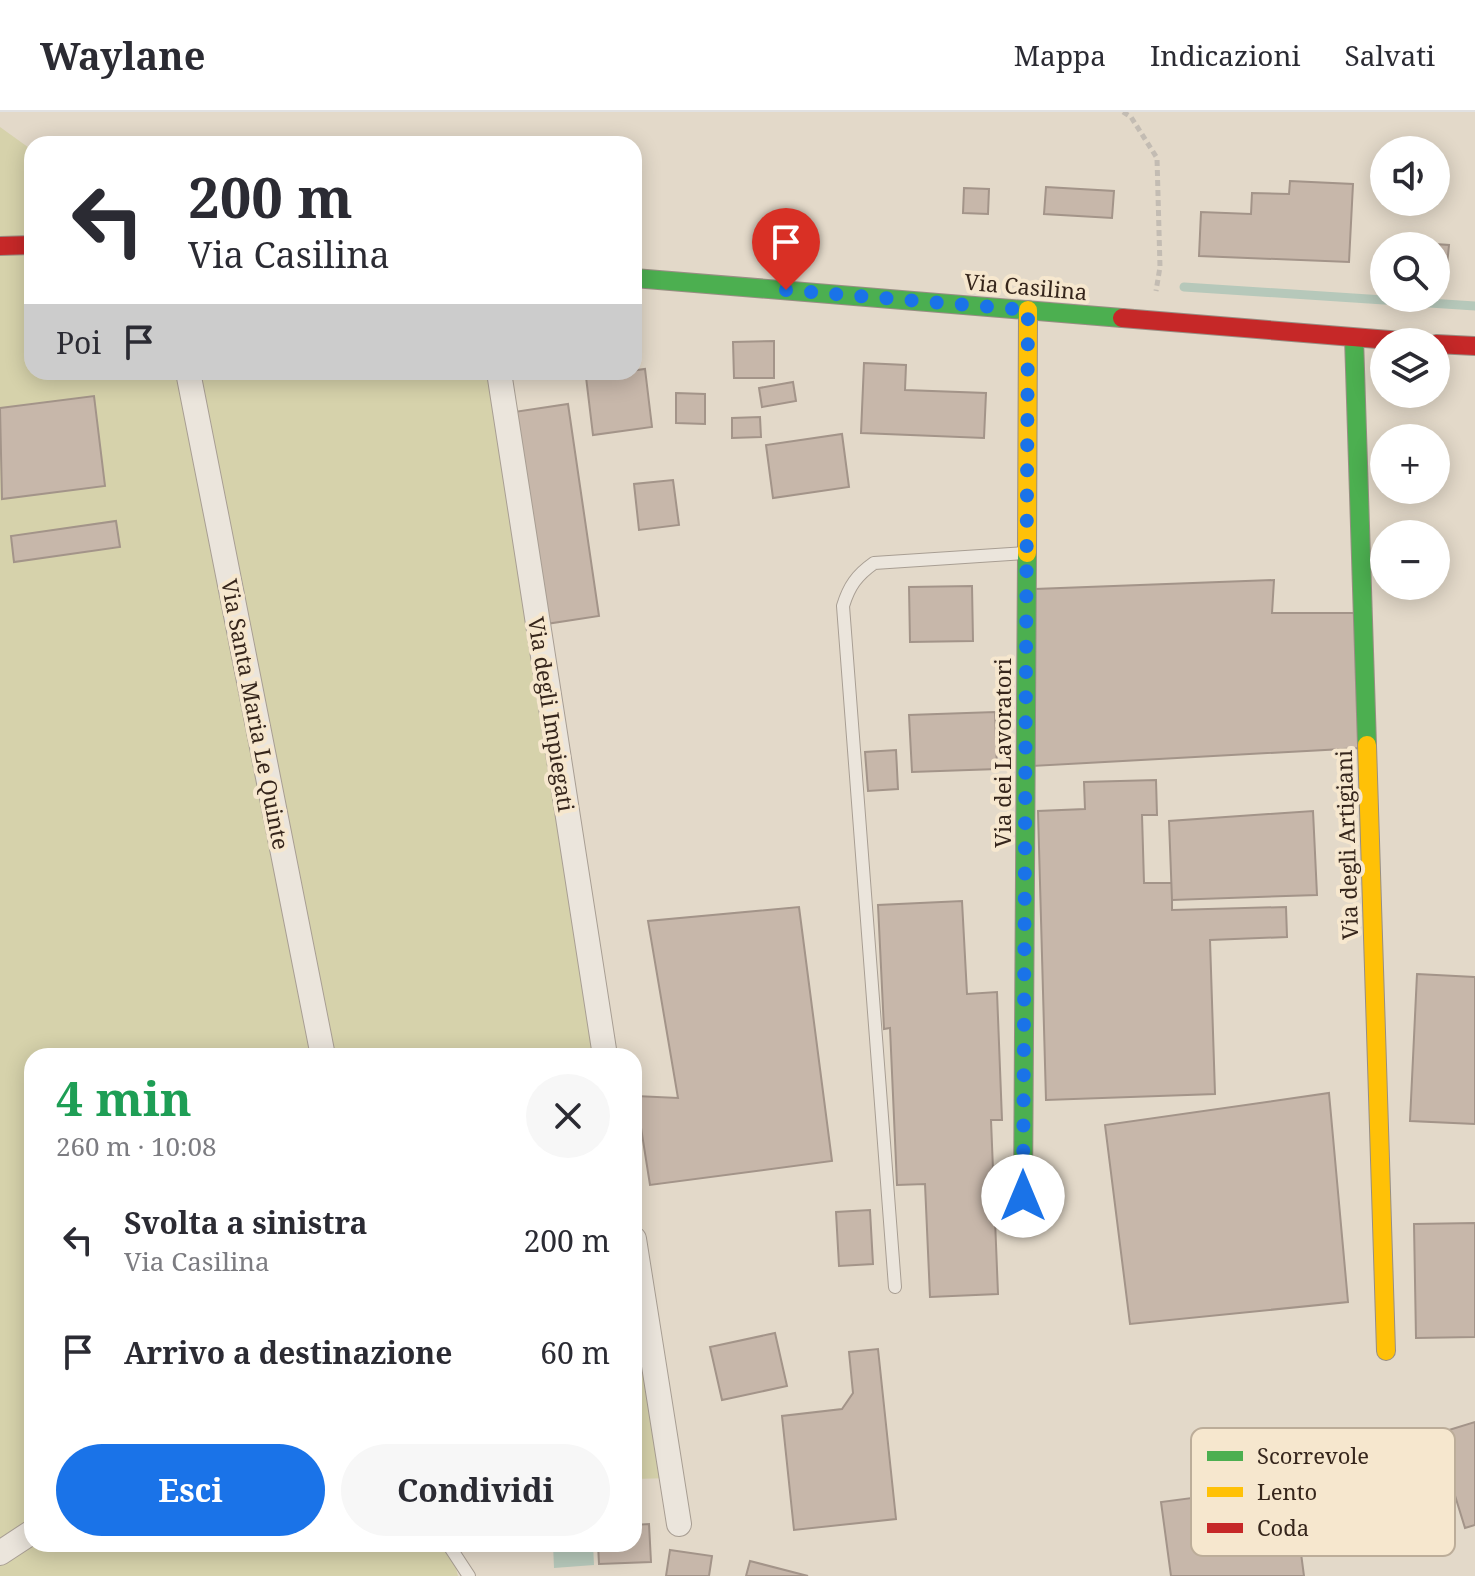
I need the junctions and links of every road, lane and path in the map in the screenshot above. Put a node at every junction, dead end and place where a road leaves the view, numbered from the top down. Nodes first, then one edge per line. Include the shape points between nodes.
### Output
1 (1123, 112) edge
2 (24, 245) edge
3 (0, 246) edge
4 (642, 279) edge
5 (1028, 310) junction
6 (1151, 321) junction
7 (1354, 338) junction
8 (1370, 339) edge
9 (1450, 345) edge
10 (1475, 346) edge
11 (190, 380) edge
12 (500, 380) edge
13 (1027, 553) junction
14 (321, 1048) edge
15 (604, 1048) edge
16 (1023, 1196) dead end
17 (895, 1287) dead end
18 (642, 1290) edge
19 (1386, 1351) dead end
20 (679, 1524) dead end
21 (24, 1537) edge
22 (453, 1552) edge
23 (0, 1553) edge
24 (469, 1576) edge

1 - 6 path via 1157,158 1160,267
2 - 3 street
4 - 5 street, Via Casilina
5 - 6 street, Via Casilina
5 - 13 street, Via dei Lavoratori
6 - 7 street, Via Casilina
7 - 8 street, Via Casilina
7 - 19 street, Via degli Artigiani
9 - 10 street
11 - 14 street, Via Santa Maria Le Quinte
12 - 15 street, Via degli Impiegati
13 - 16 street, Via dei Lavoratori
13 - 17 lane via 874,563 858,574 843,606
18 - 20 street
21 - 23 street
22 - 24 lane

